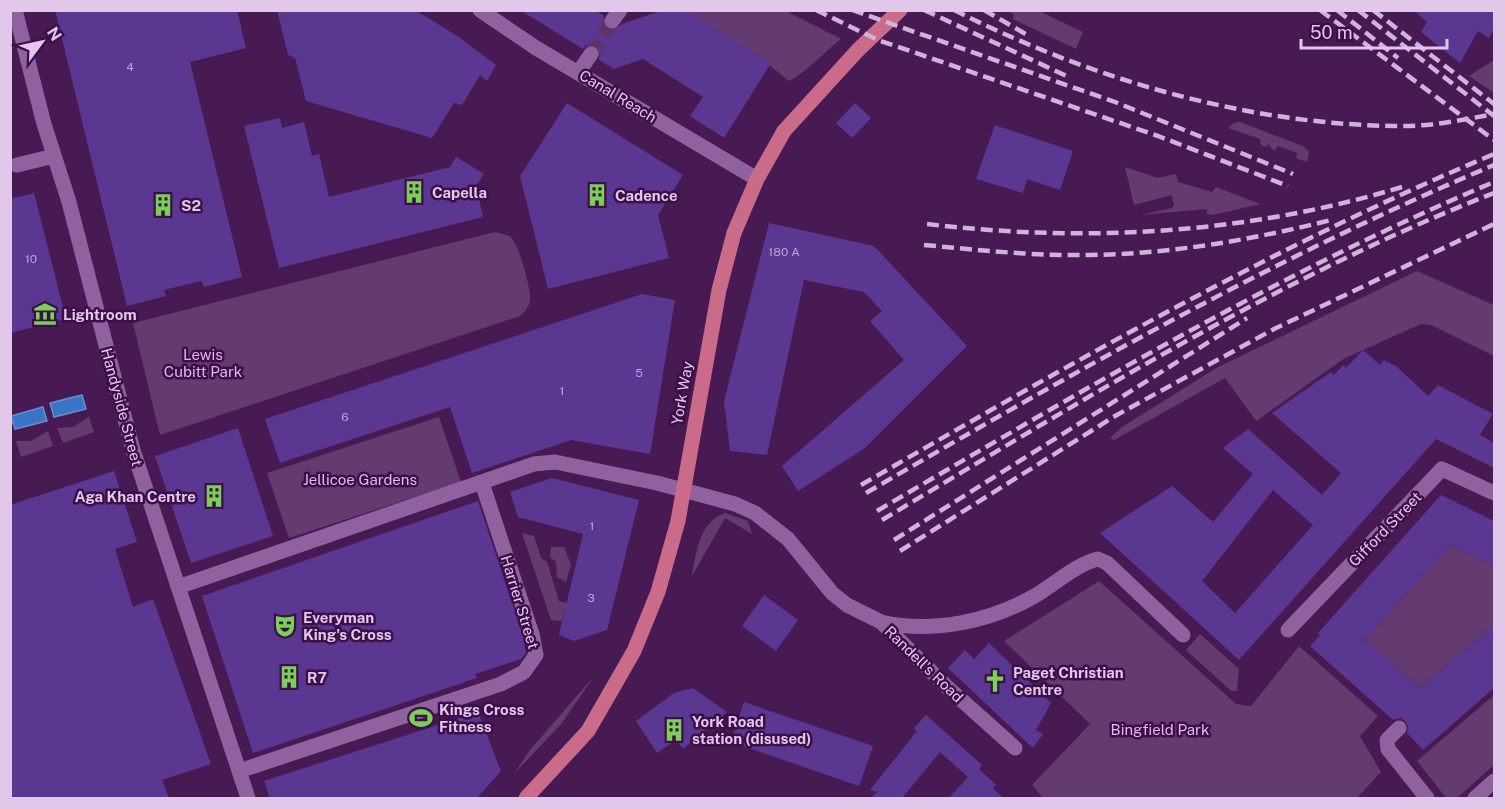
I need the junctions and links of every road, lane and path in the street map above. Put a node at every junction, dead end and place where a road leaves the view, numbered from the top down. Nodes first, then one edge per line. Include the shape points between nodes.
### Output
1 (15, 10) edge
2 (480, 10) edge
3 (900, 10) edge
4 (591, 54) tunnel mouth
5 (578, 73) junction
6 (54, 156) junction
7 (13, 166) edge
8 (757, 179) junction
9 (482, 483) junction
10 (684, 490) junction
11 (1494, 493) edge
12 (178, 587) junction
13 (881, 622) junction
14 (1288, 630) dead end
15 (1183, 635) dead end
16 (1399, 728) dead end
17 (1016, 748) dead end
18 (240, 771) junction
19 (1494, 781) edge
20 (248, 798) edge
21 (526, 798) edge
22 (1427, 798) edge
23 (1475, 798) edge

1 - 6 street, Handyside Street
2 - 5 street, Canal Reach
3 - 8 main road, York Way via 784,131
4 - 5 street
5 - 8 street, Canal Reach
6 - 7 street
6 - 12 street, Handyside Street via 130,442
8 - 10 main road, York Way via 734,233 719,290
9 - 10 street, Randell's Road via 534,464 555,462
9 - 12 street, Randell's Road
9 - 18 street, Harrier Street via 535,645 536,654 524,672 501,684
10 - 13 street, Randell's Road via 735,504 768,521 788,539 832,594
10 - 21 main road, York Way via 663,577 634,651 588,731
11 - 14 street, Gifford Street via 1442,469
12 - 18 street, Handyside Street
13 - 15 street via 930,627 985,616 1024,601 1098,559 1107,563
13 - 17 street, Randell's Road
16 - 22 street via 1386,744
18 - 20 street, Handyside Street
19 - 23 street

